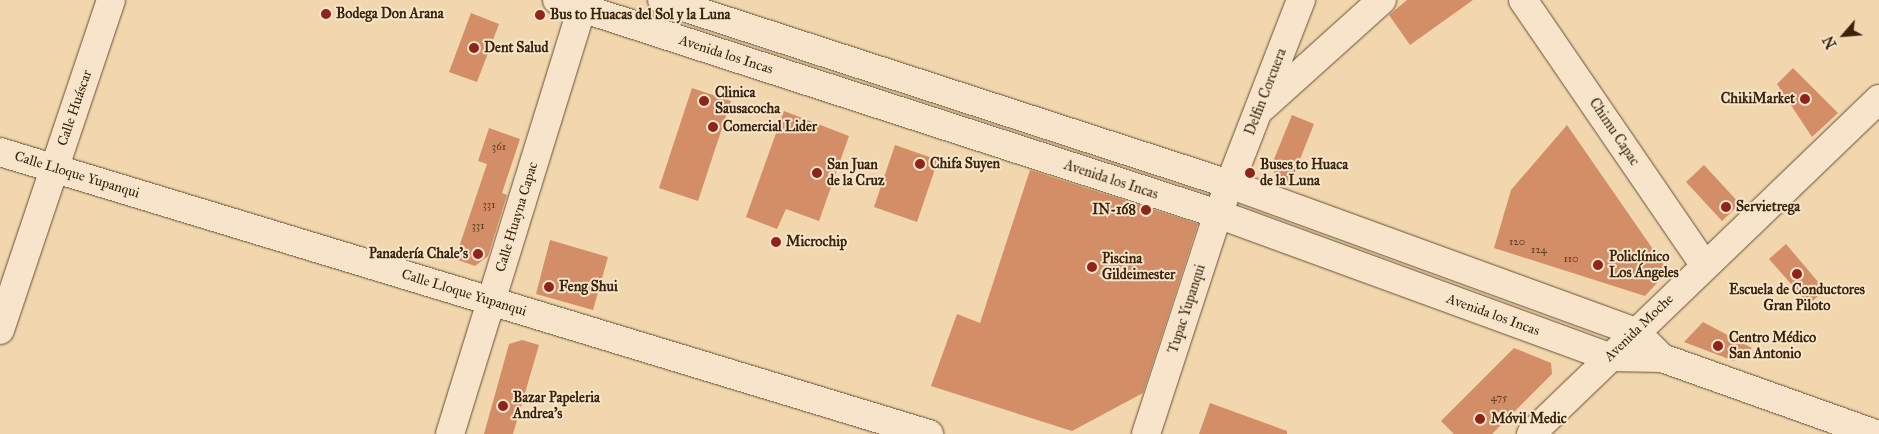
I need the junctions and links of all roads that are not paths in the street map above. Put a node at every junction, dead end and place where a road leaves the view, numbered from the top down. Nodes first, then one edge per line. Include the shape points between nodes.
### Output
1 (111, 0) edge
2 (662, 0) edge
3 (1300, 0) edge
4 (1382, 0) edge
5 (1523, 0) edge
6 (574, 3) edge
7 (1879, 99) edge
8 (1260, 110) junction
9 (0, 152) edge
10 (54, 168) junction
11 (1229, 184) junction
12 (1218, 214) junction
13 (1704, 264) junction
14 (491, 301) junction
15 (0, 330) edge
16 (1636, 332) junction
17 (1609, 357) junction
18 (1662, 358) junction
19 (450, 434) edge
20 (929, 434) edge
21 (1146, 434) edge
22 (1531, 434) edge
23 (1876, 434) edge

1 - 10 street, Calle Huáscar
2 - 11 street, Avenida los Incas
3 - 8 street, Delfin Corcuera
4 - 8 street
5 - 13 street, Chimu Capac
6 - 12 street, Avenida los Incas
6 - 14 street, Calle Huayna Capac
7 - 13 street, Avenida Moche
8 - 11 street, Delfin Corcuera
9 - 10 street, Calle Lloque Yupanqui
10 - 14 street, Calle Lloque Yupanqui
10 - 15 street, Calle Huáscar
11 - 12 street, Tupac Yupanqui
11 - 16 street, Avenida los Incas
12 - 17 street, Avenida los Incas
12 - 21 street, Tupac Yupanqui
13 - 16 street, Avenida Moche
14 - 19 street, Calle Huayna Capac
14 - 20 street, Calle Lloque Yupanqui
16 - 17 street, Avenida Moche
16 - 18 street, Avenida los Incas
17 - 18 street, Avenida los Incas
17 - 22 street, Avenida Moche
18 - 23 street, Avenida los Incas

